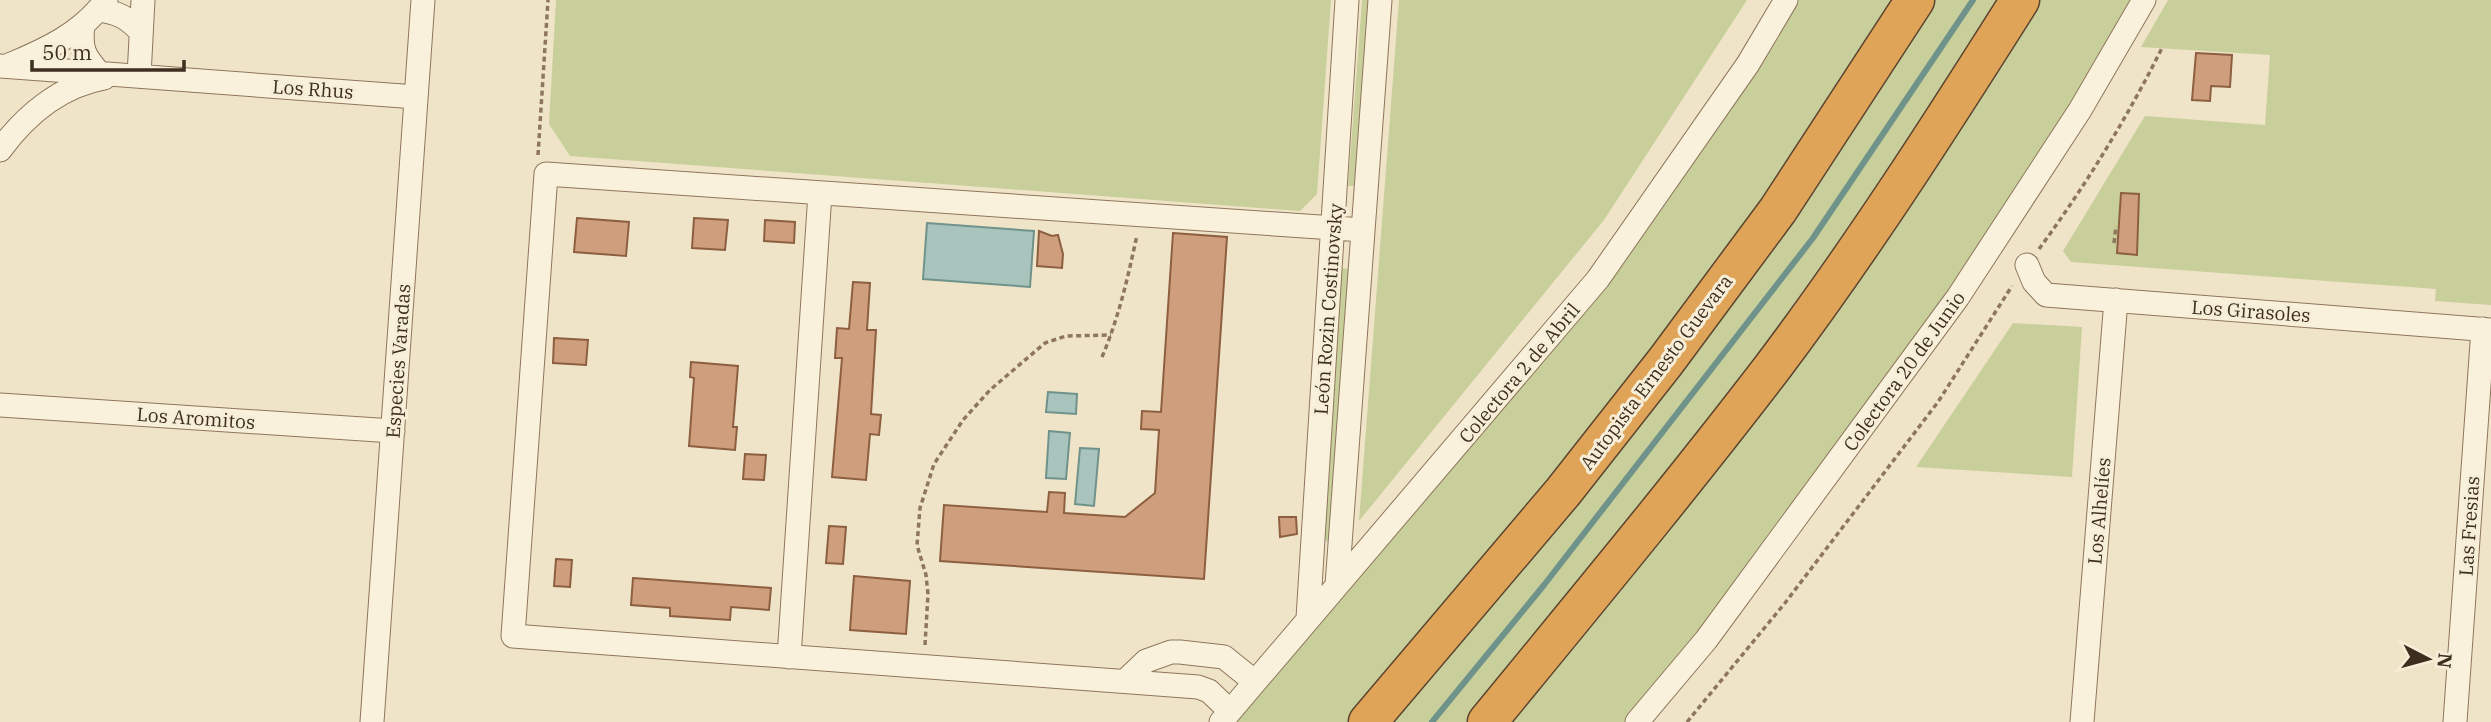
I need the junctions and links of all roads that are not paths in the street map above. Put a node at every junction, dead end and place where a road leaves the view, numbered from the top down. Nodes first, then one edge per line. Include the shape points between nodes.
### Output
1 (143, 0) edge
2 (423, 0) edge
3 (1347, 0) edge
4 (1380, 0) edge
5 (1786, 0) edge
6 (1915, 0) edge
7 (2020, 0) edge
8 (2144, 0) edge
9 (95, 12) edge
10 (141, 32) junction
11 (3, 66) edge
12 (120, 75) junction
13 (416, 97) junction
14 (36, 110) junction
15 (8, 128) edge
16 (0, 150) edge
17 (820, 193) junction
18 (1333, 228) junction
19 (1363, 230) junction
20 (2027, 265) road end
21 (2116, 300) junction
22 (2487, 330) edge
23 (0, 405) edge
24 (393, 430) junction
25 (1337, 585) junction
26 (1308, 618) junction
27 (789, 657) junction
28 (1126, 680) junction
29 (1255, 682) junction
30 (1226, 716) edge
31 (372, 722) edge
32 (1368, 722) edge
33 (1487, 722) edge
34 (1637, 722) edge
35 (2082, 722) edge
36 (2455, 722) edge

1 - 10 street
2 - 13 street, Especies Varadas
3 - 18 street, León Rozin Costinovsky
4 - 19 street, León Rozin Costinovsky
5 - 25 street, Colectora 2 de Abril via 1748,64 1598,279
6 - 32 highway, Autopista Ernesto Guevara via 1777,210 1666,361 1563,492
7 - 33 highway via 1912,171 1773,366
8 - 34 street, Colectora 20 de Junio via 2080,110 1958,298 1706,640
9 - 10 street via 115,12
9 - 11 street via 47,50
9 - 12 street via 81,43 87,60
10 - 12 street
11 - 12 street, Los Rhus
11 - 14 street via 24,74 35,90
12 - 13 street, Los Rhus
12 - 14 street via 92,80
13 - 24 street, Especies Varadas
14 - 15 street
15 - 16 street
17 - 18 street
17 - 27 street
17 - 27 street via 546,174 513,636
18 - 19 street
18 - 26 street, León Rozin Costinovsky
19 - 25 street, León Rozin Costinovsky
20 - 21 street, Los Girasoles via 2046,295
21 - 22 street, Los Girasoles
21 - 35 street, Los Alhelíes
22 - 36 street, Las Fresias
23 - 24 street, Los Aromitos
24 - 31 street, Especies Varadas
25 - 26 street, Colectora 2 de Abril
26 - 29 street, Colectora 2 de Abril
27 - 28 street
28 - 29 street via 1146,661 1171,652 1224,657
28 - 30 street via 1204,688
29 - 30 street, Colectora 2 de Abril

